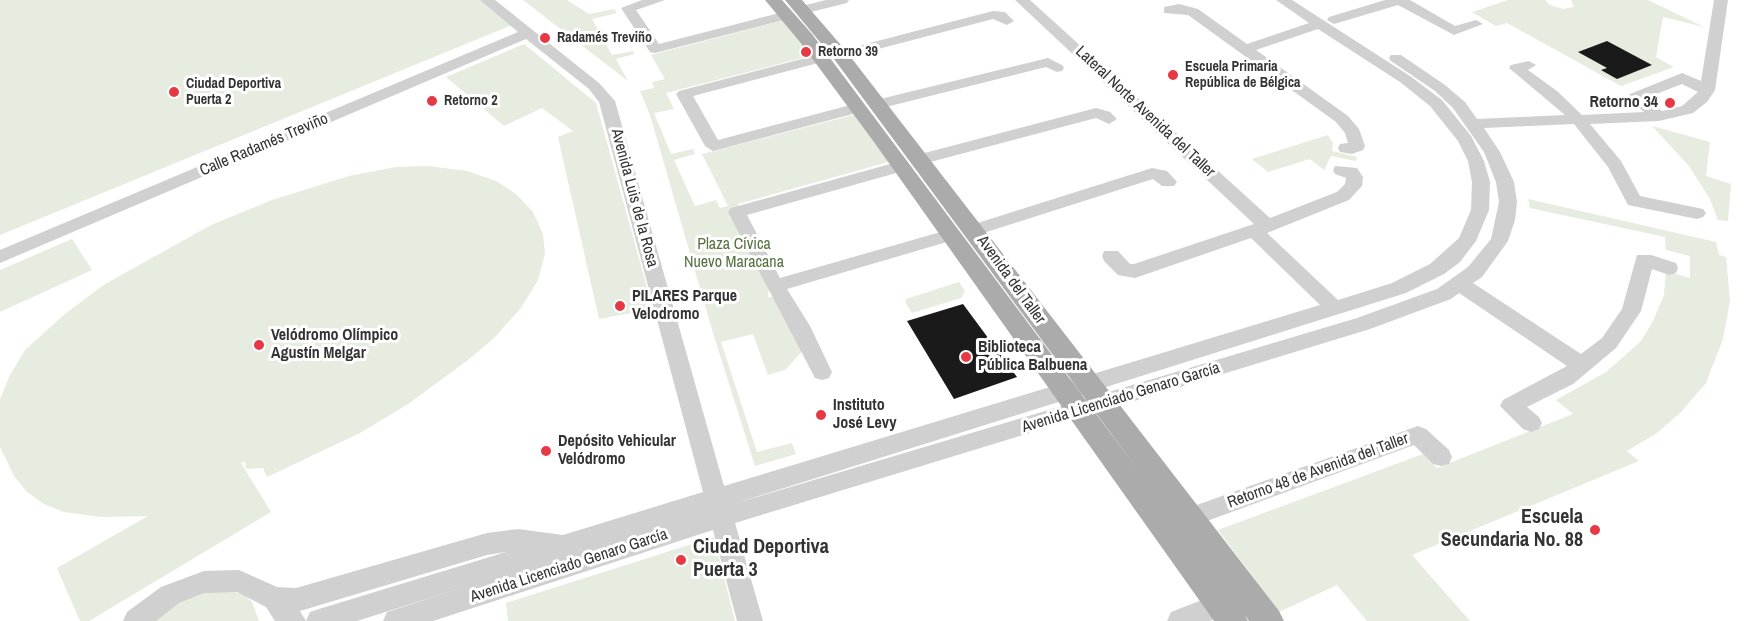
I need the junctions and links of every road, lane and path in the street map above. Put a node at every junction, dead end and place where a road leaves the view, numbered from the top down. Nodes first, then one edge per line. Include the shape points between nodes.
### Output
1 (487, 0) edge
2 (658, 0) edge
3 (842, 0) edge
4 (1022, 0) edge
5 (1283, 0) edge
6 (1302, 0) edge
7 (1399, 0) edge
8 (1721, 0) edge
9 (789, 6) edge
10 (1169, 10) dead end
11 (1007, 21) dead end
12 (1327, 22) junction
13 (1476, 24) dead end
14 (524, 30) junction
15 (1245, 49) junction
16 (831, 57) junction
17 (1529, 64) dead end
18 (1057, 68) dead end
19 (1413, 76) junction
20 (1707, 90) junction
21 (868, 106) junction
22 (1659, 116) junction
23 (1109, 119) dead end
24 (1579, 120) junction
25 (1473, 124) junction
26 (1346, 148) dead end
27 (910, 163) junction
28 (1341, 170) dead end
29 (1168, 182) dead end
30 (1482, 195) junction
31 (1508, 202) junction
32 (1696, 213) dead end
33 (56, 227) junction
34 (1260, 228) junction
35 (963, 232) junction
36 (0, 244) edge
37 (1110, 256) dead end
38 (0, 257) edge
39 (1669, 268) dead end
40 (1460, 284) junction
41 (775, 286) junction
42 (1399, 288) junction
43 (1417, 306) junction
44 (1335, 308) junction
45 (1583, 366) junction
46 (822, 372) dead end
47 (1083, 398) junction
48 (1531, 423) dead end
49 (1441, 457) dead end
50 (719, 508) junction
51 (1188, 518) junction
52 (567, 545) junction
53 (275, 599) junction
54 (1226, 613) edge
55 (136, 621) edge
56 (294, 621) edge
57 (319, 621) edge
58 (396, 621) edge
59 (750, 621) edge
60 (1180, 621) edge
61 (1268, 621) edge

1 - 14 street, Avenida Luis de la Rosa
2 - 9 street via 628,8 655,49
3 - 9 street
4 - 34 street, Lateral Norte Avenida del Taller
5 - 12 street, Avenida Licenciado Genaro García
6 - 12 street, Avenida Licenciado Genaro García
7 - 12 street
7 - 13 street via 1454,31
8 - 20 street
9 - 16 main road, Avenida del Taller
10 - 15 street via 1189,10
11 - 16 street via 997,14
12 - 15 street
12 - 19 street, Avenida Licenciado Genaro García
14 - 33 street, Calle Radamés Treviño
14 - 50 street, Avenida Luis de la Rosa via 607,101
15 - 26 street via 1342,119 1353,132 1357,146
16 - 21 main road, Avenida del Taller
16 - 21 street via 684,94 713,146
17 - 24 street via 1516,68
18 - 21 street via 1044,63
19 - 25 street, Avenida Licenciado Genaro García via 1459,105
19 - 30 street, Avenida Licenciado Genaro García via 1465,140 1476,161
20 - 22 street via 1687,110
20 - 22 street via 1682,78 1635,97
21 - 27 main road, Avenida del Taller
22 - 24 street
23 - 27 street via 1096,113
24 - 25 street
24 - 32 street via 1615,165 1634,201
25 - 31 street, Avenida Licenciado Genaro García via 1500,167
27 - 35 main road, Avenida del Taller
27 - 41 street via 737,212
28 - 34 street via 1355,177 1353,186 1343,196
29 - 35 street via 1152,173
30 - 31 street
30 - 42 street, Avenida Licenciado Genaro García via 1476,224 1453,257
31 - 40 street, Avenida Licenciado Genaro García via 1499,241 1487,259
33 - 36 street, Calle Radamés Treviño
33 - 38 street, Calle Radamés Treviño
34 - 37 street via 1135,271 1125,270
34 - 44 street, Lateral Norte Avenida del Taller
35 - 41 street
35 - 47 main road, Avenida del Taller
39 - 45 street via 1644,260 1631,311 1609,343
40 - 43 street, Avenida Licenciado Genaro García
40 - 45 street
41 - 46 street
42 - 43 street
42 - 44 street, Avenida Licenciado Genaro García
43 - 47 street, Avenida Licenciado Genaro García
44 - 47 street, Avenida Licenciado Genaro García
45 - 48 street via 1543,392 1511,406
47 - 50 street, Avenida Licenciado Genaro García
47 - 51 main road, Avenida del Taller
47 - 54 main road, Avenida del Taller
49 - 51 street, Retorno 48 de Avenida del Taller via 1418,435
50 - 52 street, Avenida Licenciado Genaro García
50 - 58 street, Avenida Licenciado Genaro García
50 - 59 street, Avenida Luis de la Rosa
51 - 61 main road, Avenida del Taller
52 - 53 street, Avenida Licenciado Genaro García via 518,540 487,544 316,595 296,600
52 - 57 street, Avenida Licenciado Genaro García
53 - 55 street, Avenida Licenciado Genaro García via 239,581 204,582 170,595
53 - 56 street, Avenida Licenciado Genaro García
54 - 60 street

